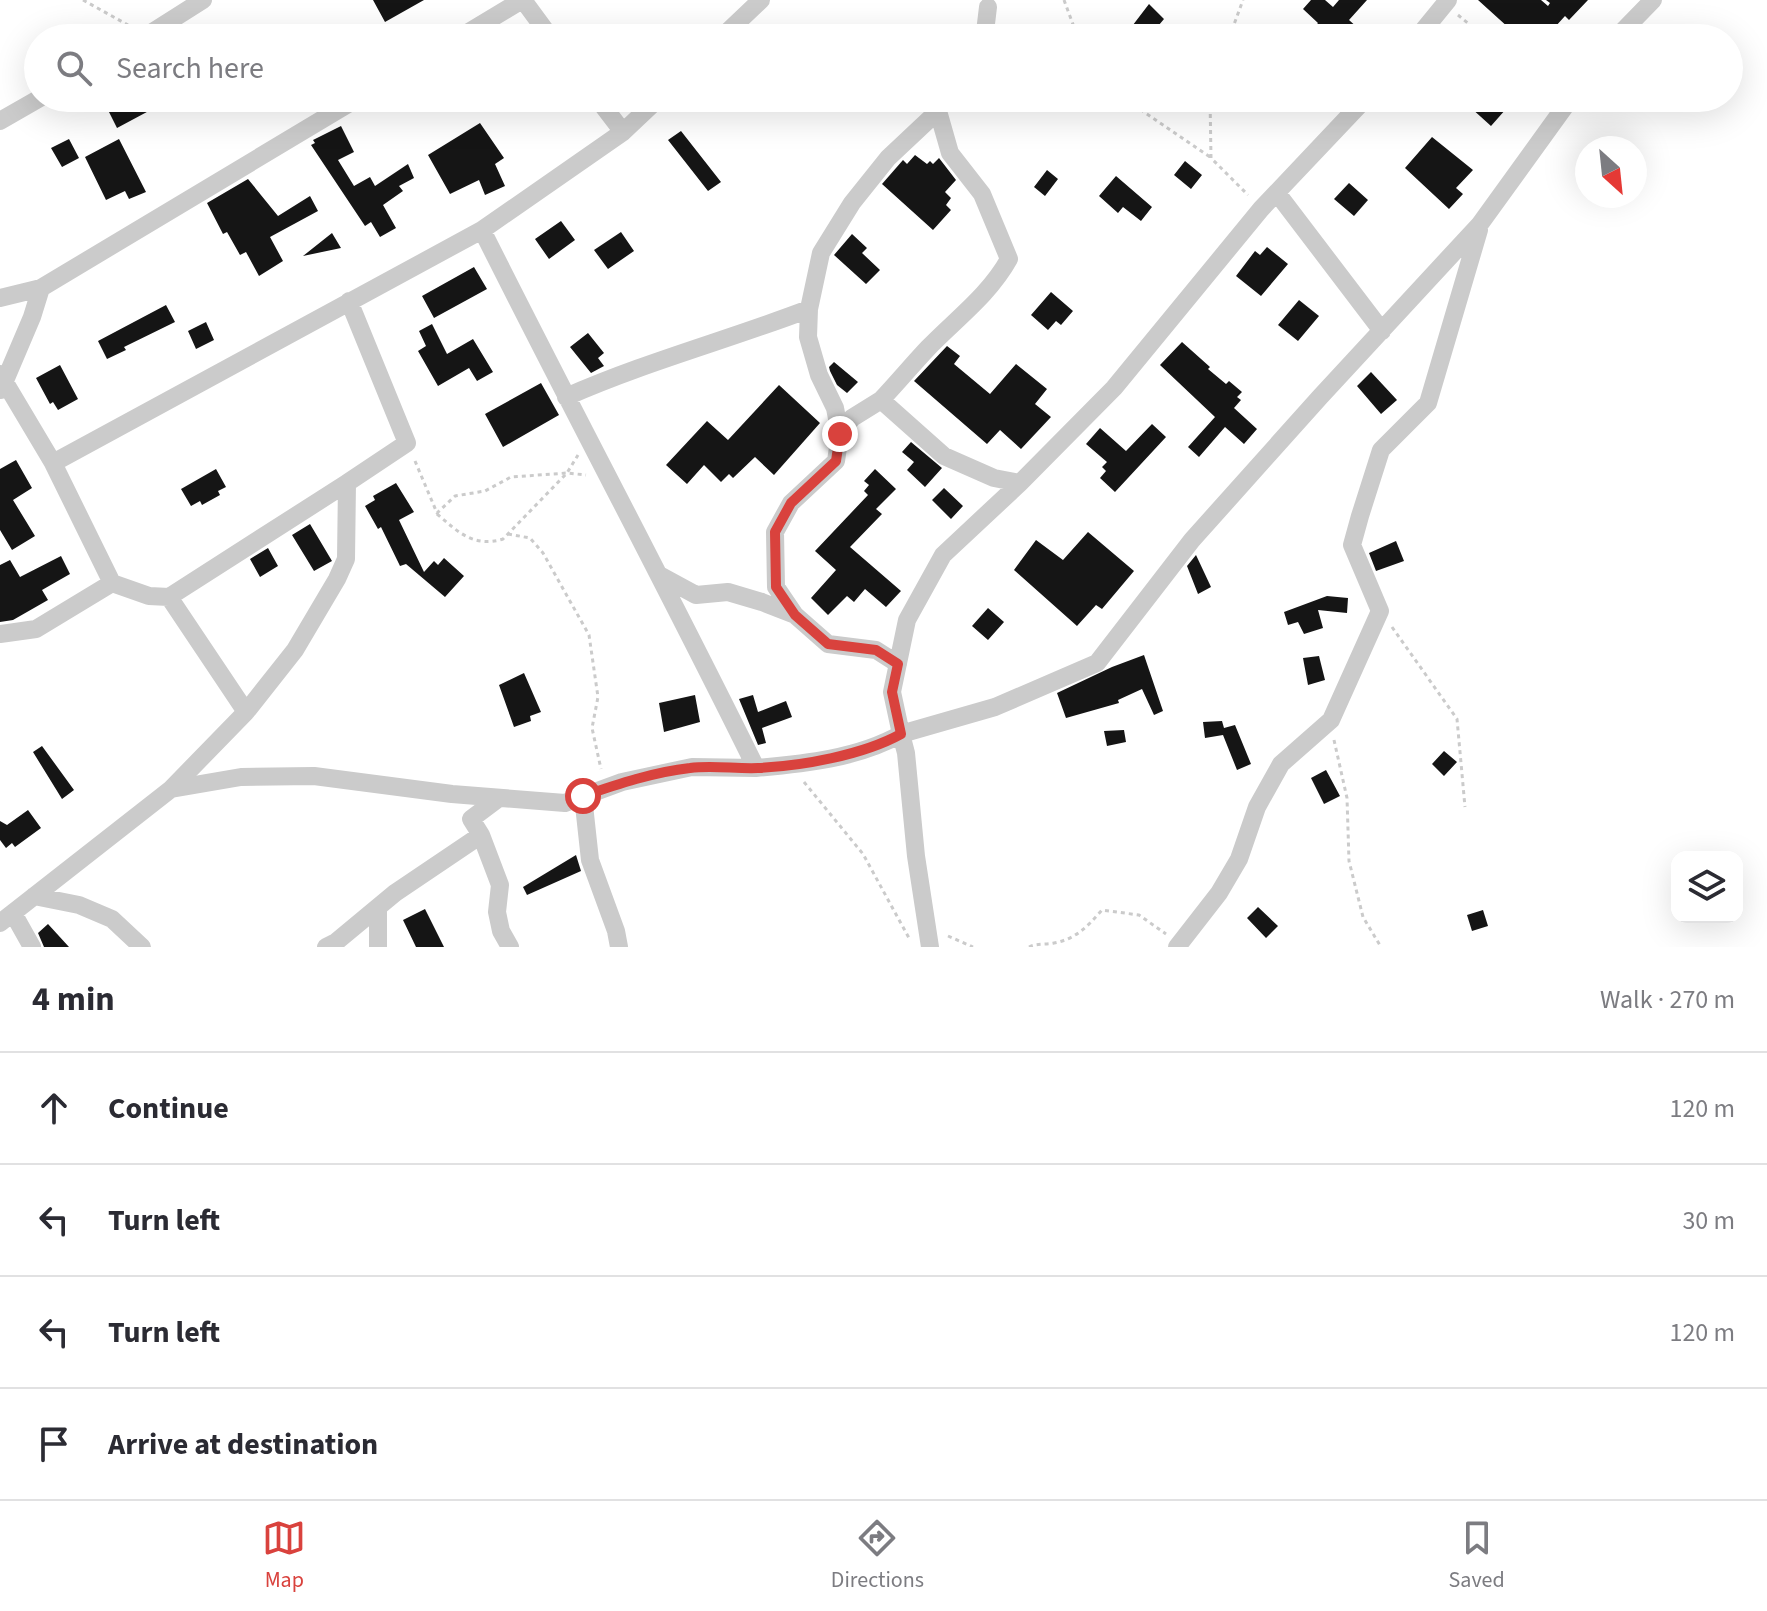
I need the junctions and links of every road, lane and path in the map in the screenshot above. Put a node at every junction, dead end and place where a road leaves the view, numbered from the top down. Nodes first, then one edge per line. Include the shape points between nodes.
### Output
1 (83, 0) edge
2 (203, 0) edge
3 (522, 0) edge
4 (761, 0) edge
5 (1064, 0) edge
6 (1243, 0) edge
7 (1653, 0) edge
8 (991, 2) edge
9 (1446, 2) edge
10 (123, 24) edge
11 (165, 24) edge
12 (482, 24) edge
13 (540, 24) edge
14 (736, 24) edge
15 (987, 24) edge
16 (1073, 24) edge
17 (1234, 24) edge
18 (1428, 24) edge
19 (1470, 24) edge
20 (1630, 24) edge
21 (24, 107) edge
22 (335, 112) edge
23 (608, 112) edge
24 (644, 112) edge
25 (932, 112) edge
26 (942, 112) edge
27 (1144, 112) edge
28 (1210, 112) edge
29 (1353, 112) edge
30 (1561, 112) edge
31 (0, 121) edge
32 (623, 132) junction
33 (1211, 158) junction
34 (1277, 193) junction
35 (1261, 209) junction
36 (1480, 224) junction
37 (482, 230) junction
38 (41, 288) junction
39 (0, 298) edge
40 (349, 301) junction
41 (809, 309) junction
42 (1382, 331) junction
43 (1, 383) edge
44 (566, 397) junction
45 (881, 400) junction
46 (835, 408) junction
47 (852, 418) junction
48 (840, 434) junction
49 (588, 438) junction
50 (407, 443) junction
51 (53, 463) junction
52 (567, 473) junction
53 (347, 483) junction
54 (1020, 483) junction
55 (612, 484) junction
56 (437, 513) junction
57 (508, 534) junction
58 (661, 576) junction
59 (112, 583) junction
60 (169, 597) junction
61 (1380, 611) junction
62 (795, 615) junction
63 (0, 634) edge
64 (898, 664) junction
65 (246, 712) junction
66 (1331, 720) junction
67 (901, 734) junction
68 (789, 765) junction
69 (756, 768) junction
70 (605, 788) junction
71 (171, 789) junction
72 (583, 796) junction
73 (499, 798) junction
74 (1465, 807) dead end
75 (481, 835) junction
76 (34, 896) junction
77 (378, 908) junction
78 (6, 918) edge
79 (926, 919) junction
80 (616, 944) edge
81 (1178, 945) edge
82 (32, 947) edge
83 (142, 947) edge
84 (326, 947) edge
85 (378, 947) edge
86 (510, 947) edge
87 (916, 947) edge
88 (930, 947) edge
89 (973, 947) edge
90 (1029, 947) edge
91 (1381, 947) edge

1 - 10 path
2 - 11 street
3 - 12 street
3 - 13 street
4 - 14 street
5 - 16 path
6 - 17 path
7 - 20 street
8 - 15 street
9 - 18 street
9 - 19 path
21 - 31 street
22 - 38 street
23 - 32 street
24 - 32 street
25 - 41 street via 852,203 821,253
26 - 45 street via 950,153 982,194 1009,259 1000,275
27 - 33 path
28 - 33 path
29 - 34 street
30 - 36 street
32 - 37 street
33 - 35 path
34 - 35 street
34 - 42 street
35 - 54 street via 1114,388
36 - 42 street
36 - 61 street via 1428,403 1381,450 1352,545
37 - 40 street
37 - 44 street
38 - 39 street
38 - 43 street
40 - 50 street
40 - 51 street
41 - 44 street via 623,372
41 - 46 street via 808,337
42 - 67 street via 1192,540 1097,663 995,707
43 - 51 street
44 - 49 street
45 - 47 street
45 - 54 street via 944,456
46 - 47 street
46 - 48 street
47 - 48 street
48 - 62 street via 836,461 791,503 775,532 776,587
49 - 52 path
49 - 55 street
50 - 53 street
50 - 56 path
51 - 59 street
52 - 55 path
52 - 56 path via 511,477 485,491 455,496
52 - 57 path
53 - 60 street
53 - 65 street via 346,559 295,650
54 - 64 street via 943,555 907,620
55 - 58 street
56 - 57 path via 462,536 490,543
57 - 70 path via 530,538 543,553 589,635 598,697 592,728
58 - 62 street via 696,595 728,592
58 - 69 street
59 - 60 street
59 - 63 street via 36,629
60 - 65 street
61 - 66 street
61 - 74 path via 1457,719
62 - 64 street via 828,644 876,650
64 - 67 street via 892,692
65 - 71 street
66 - 81 street via 1281,764 1257,807 1239,859
66 - 91 path via 1347,798 1349,861 1363,917
67 - 68 street via 881,745
67 - 79 street
68 - 69 street
68 - 87 path via 863,854
69 - 70 street via 692,767
70 - 72 street
71 - 73 street via 241,777 314,776
71 - 76 street
72 - 73 street via 565,803
72 - 80 street via 590,860
73 - 75 street via 471,819
75 - 77 street
75 - 86 street via 500,885 497,912
76 - 78 street
76 - 83 street via 79,905 112,919
77 - 84 street
77 - 85 street
78 - 82 street
79 - 88 street
79 - 89 path
81 - 90 path via 1139,915 1102,910 1077,935

